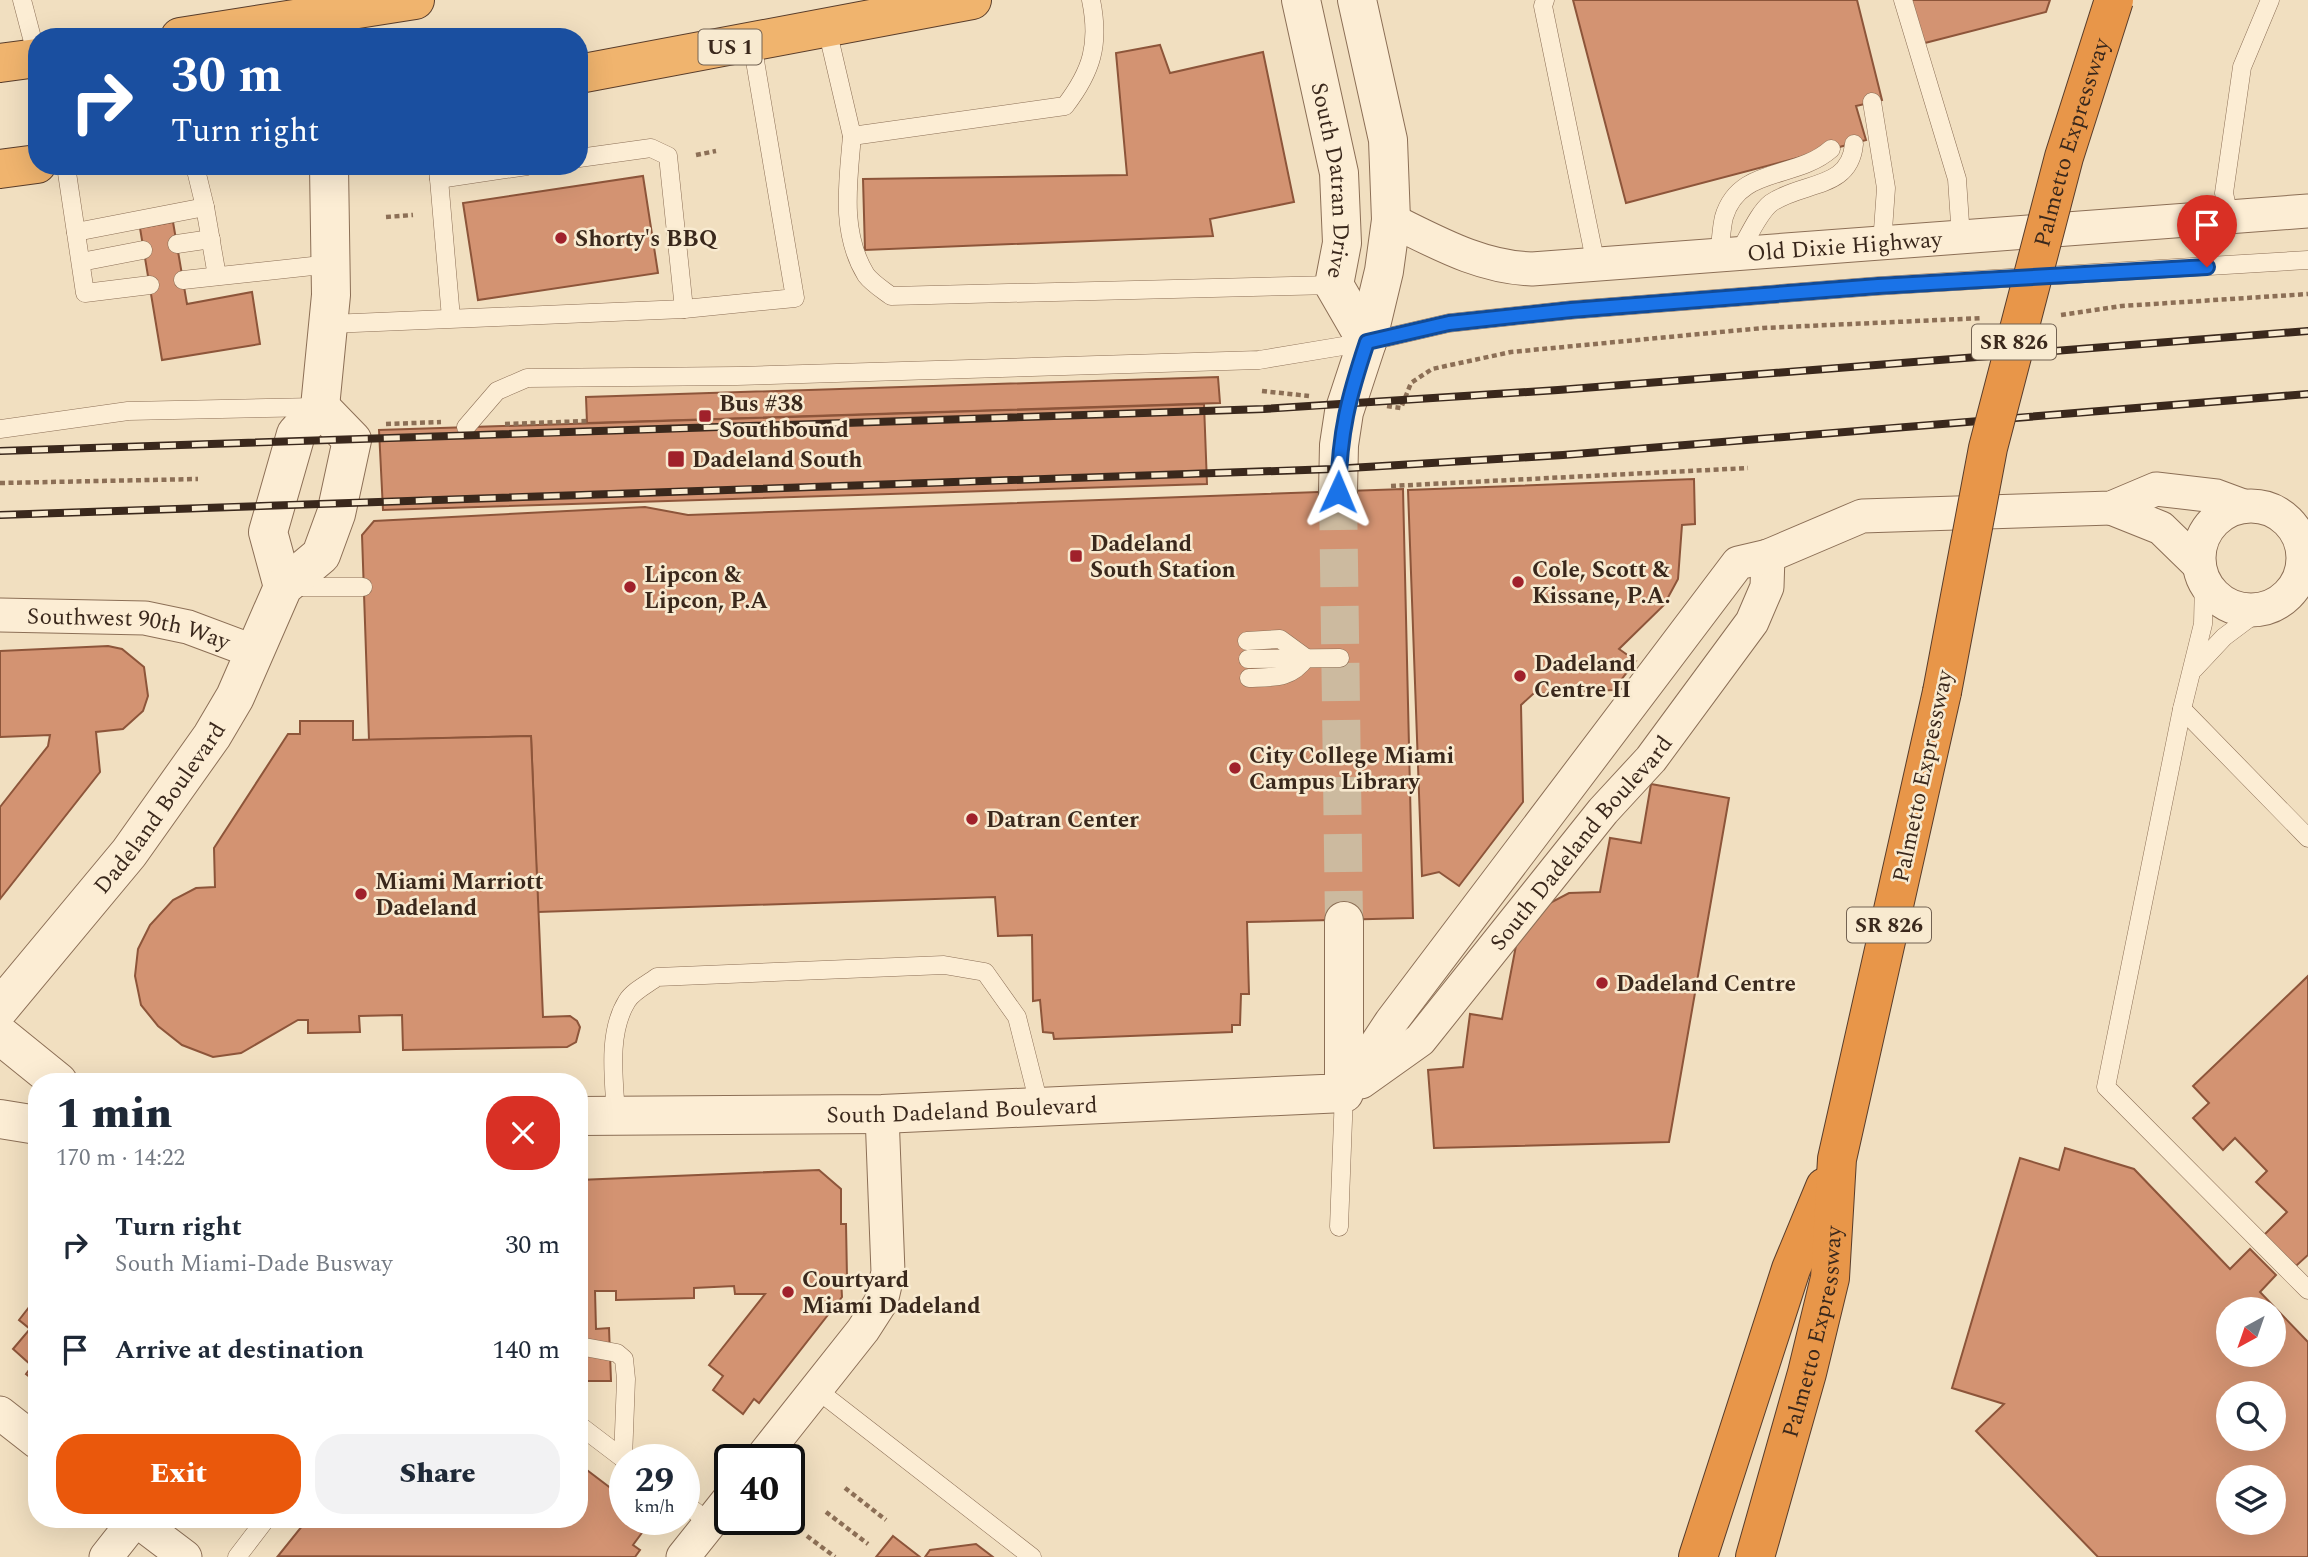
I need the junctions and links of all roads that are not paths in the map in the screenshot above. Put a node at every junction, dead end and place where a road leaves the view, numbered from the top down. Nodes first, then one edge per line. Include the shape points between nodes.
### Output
1 (22, 0) edge
2 (415, 0) edge
3 (972, 0) edge
4 (1091, 0) edge
5 (1301, 0) edge
6 (1357, 0) edge
7 (1545, 0) edge
8 (1903, 0) edge
9 (2114, 0) edge
10 (2270, 0) edge
11 (316, 18) edge
12 (29, 28) edge
13 (244, 28) edge
14 (827, 29) junction
15 (752, 43) junction
16 (28, 59) edge
17 (0, 63) edge
18 (588, 72) edge
19 (1872, 102) dead end
20 (852, 136) junction
21 (1854, 144) dead end
22 (1831, 149) dead end
23 (588, 157) edge
24 (28, 165) edge
25 (0, 169) edge
26 (67, 175) edge
27 (197, 175) edge
28 (329, 175) edge
29 (439, 175) edge
30 (2227, 205) junction
31 (205, 207) junction
32 (2308, 211) edge
33 (1391, 220) junction
34 (76, 232) junction
35 (1961, 238) junction
36 (211, 239) junction
37 (177, 244) dead end
38 (1882, 244) junction
39 (143, 250) dead end
40 (1728, 255) junction
41 (2308, 260) edge
42 (81, 262) junction
43 (331, 264) junction
44 (1596, 265) junction
45 (218, 276) junction
46 (183, 280) dead end
47 (149, 285) dead end
48 (1335, 285) junction
49 (684, 309) junction
50 (451, 318) junction
51 (330, 324) junction
52 (1367, 342) junction
53 (320, 407) junction
54 (466, 427) dead end
55 (0, 429) edge
56 (1338, 492) tunnel mouth
57 (2243, 506) junction
58 (2111, 508) junction
59 (2293, 514) edge
60 (1768, 556) junction
61 (2304, 572) edge
62 (2201, 573) junction
63 (283, 587) junction
64 (363, 587) dead end
65 (2260, 610) junction
66 (0, 615) edge
67 (1247, 641) dead end
68 (255, 652) junction
69 (1306, 658) junction
70 (1340, 658) dead end
71 (1248, 659) dead end
72 (2194, 669) junction
73 (1250, 678) dead end
74 (2182, 709) junction
75 (1613, 731) junction
76 (1651, 759) junction
77 (2308, 838) edge
78 (1344, 920) tunnel mouth
79 (0, 1009) edge
80 (0, 1035) edge
81 (47, 1073) edge
82 (1344, 1093) junction
83 (1040, 1108) junction
84 (882, 1114) junction
85 (598, 1115) edge
86 (0, 1119) edge
87 (28, 1124) edge
88 (1837, 1159) junction
89 (1339, 1227) dead end
90 (2308, 1290) edge
91 (588, 1348) edge
92 (816, 1389) junction
93 (0, 1413) edge
94 (588, 1432) edge
95 (28, 1435) edge
96 (624, 1444) edge
97 (773, 1444) edge
98 (609, 1448) edge
99 (708, 1508) edge
100 (128, 1528) edge
101 (147, 1528) edge
102 (259, 1528) edge
103 (106, 1557) edge
104 (185, 1557) edge
105 (237, 1557) edge
106 (683, 1557) edge
107 (1032, 1557) edge
108 (1698, 1557) edge
109 (1755, 1557) edge

1 - 12 lane
2 - 11 highway
3 - 14 highway, US 1
4 - 20 lane via 1093,53 1084,82 1065,106
5 - 48 street, South Datran Drive via 1339,173 1342,243
6 - 33 street, South Datran Drive via 1388,140
7 - 44 lane
8 - 35 lane via 1957,178
9 - 88 highway, Palmetto Expressway / SR 826, bridge via 2064,157 1994,422 1942,692
10 - 30 lane via 2242,67
11 - 13 highway
14 - 15 highway, US 1
14 - 20 lane
15 - 18 highway, US 1
15 - 49 lane via 795,298
16 - 17 highway
19 - 38 lane via 1886,188
20 - 48 lane via 847,199 850,236 867,276 891,296
21 - 40 lane via 1852,162 1840,176 1770,204
22 - 40 lane via 1806,167 1747,184 1732,198 1724,218
23 - 49 lane via 651,148 668,156
24 - 25 highway
26 - 34 lane
27 - 31 lane
28 - 43 street
29 - 50 lane
30 - 32 street, Old Dixie Highway
30 - 35 street, Old Dixie Highway
31 - 34 lane
31 - 36 lane
33 - 44 street, Old Dixie Highway via 1477,261 1506,268
33 - 52 street, South Datran Drive
34 - 42 lane
35 - 38 street, Old Dixie Highway
36 - 37 lane
36 - 45 lane
38 - 40 street, Old Dixie Highway
39 - 42 lane
40 - 44 street, Old Dixie Highway
41 - 52 lane via 1585,309 1449,323
42 - 47 lane via 85,293
43 - 45 lane
43 - 51 street
45 - 46 lane
48 - 52 street, South Datran Drive
49 - 50 lane
50 - 51 lane
51 - 53 street
52 - 54 lane via 1259,360 527,378 497,391
52 - 56 street via 1344,412
53 - 55 lane via 128,411
53 - 63 street via 296,434 268,532
53 - 63 street, Dadeland Boulevard via 352,440 347,469 321,555
57 - 58 street, South Dadeland Boulevard via 2216,496 2156,489
57 - 59 street, South Dadeland Boulevard
57 - 62 street via 2228,511 2204,533
58 - 60 street, South Dadeland Boulevard via 1862,516
58 - 62 street, South Dadeland Boulevard via 2161,528
59 - 61 street, South Dadeland Boulevard
60 - 75 street, South Dadeland Boulevard via 1738,563
60 - 76 street, South Dadeland Boulevard via 1767,587 1752,622
61 - 65 street, South Dadeland Boulevard via 2291,592
62 - 65 street, South Dadeland Boulevard via 2213,595 2226,604
62 - 72 lane via 2203,624
63 - 64 lane
63 - 68 street, Dadeland Boulevard
65 - 72 lane via 2224,637
66 - 68 street, Southwest 90th Way via 145,618 188,627
67 - 69 lane via 1280,639
68 - 79 street, Dadeland Boulevard via 224,716 170,799
69 - 70 lane
69 - 71 lane
69 - 73 lane via 1298,670 1286,676
72 - 74 lane
74 - 77 lane
74 - 90 lane via 2106,1087
75 - 76 street
75 - 82 street, South Dadeland Boulevard via 1391,1023
76 - 82 street, South Dadeland Boulevard via 1603,811 1420,1040
78 - 82 street
80 - 81 street
82 - 83 street, South Dadeland Boulevard
82 - 89 lane
83 - 84 street, South Dadeland Boulevard
83 - 85 lane via 1017,1017 985,972 944,965 657,977 628,999 618,1023
84 - 85 street, South Dadeland Boulevard
84 - 92 street via 886,1287 874,1316
86 - 87 street
88 - 108 highway via 1791,1269
88 - 109 highway, Palmetto Expressway / SR 826 via 1830,1278
91 - 96 lane via 617,1353 624,1359
92 - 97 street
92 - 107 lane
93 - 95 street
94 - 98 lane
99 - 106 street
100 - 103 street
101 - 104 street
102 - 105 lane

